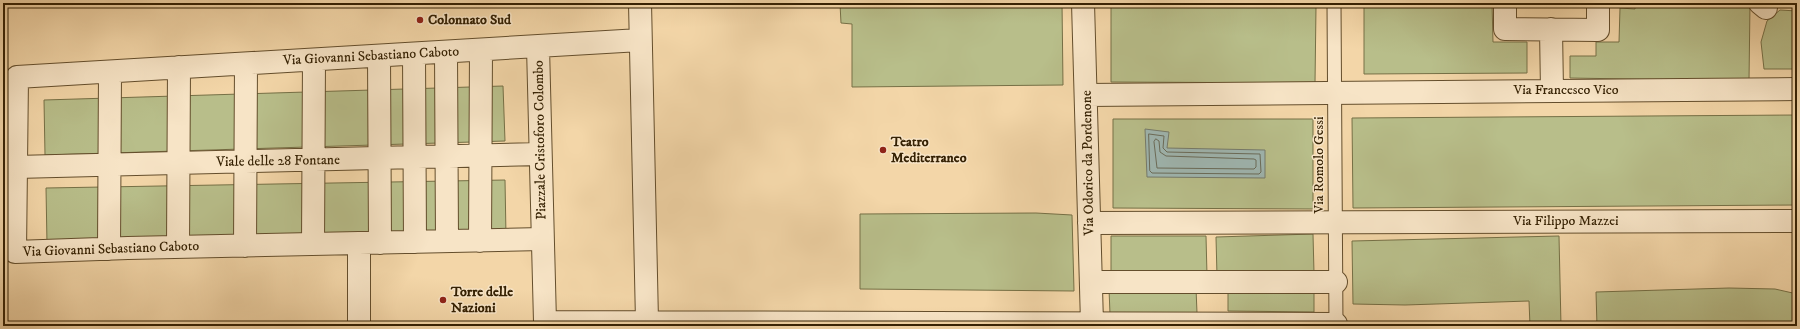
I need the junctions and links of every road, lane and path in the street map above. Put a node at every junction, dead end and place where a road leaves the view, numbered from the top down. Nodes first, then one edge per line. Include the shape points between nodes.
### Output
1 (640, 3) edge
2 (1083, 3) edge
3 (1334, 3) edge
4 (1505, 3) edge
5 (1598, 3) edge
6 (1550, 29) junction
7 (640, 40) junction
8 (538, 46) junction
9 (481, 50) junction
10 (446, 52) junction
11 (414, 54) junction
12 (379, 56) junction
13 (314, 60) junction
14 (246, 64) junction
15 (180, 68) junction
16 (110, 72) junction
17 (1797, 89) edge
18 (1552, 90) junction
19 (1335, 92) junction
20 (1086, 95) junction
21 (540, 154) junction
22 (480, 155) junction
23 (447, 156) junction
24 (414, 157) junction
25 (380, 158) junction
26 (313, 160) junction
27 (246, 161) junction
28 (179, 163) junction
29 (110, 165) junction
30 (16, 167) junction
31 (1797, 220) edge
32 (1089, 223) junction
33 (1336, 223) junction
34 (542, 239) junction
35 (448, 241) junction
36 (480, 241) junction
37 (415, 242) junction
38 (358, 243) junction
39 (380, 243) junction
40 (313, 244) junction
41 (245, 246) junction
42 (178, 247) junction
43 (109, 249) junction
44 (1091, 282) junction
45 (1336, 282) junction
46 (647, 321) junction
47 (1092, 323) junction
48 (1003, 324) edge
49 (1336, 325) edge
50 (359, 326) edge

1 - 7 street
2 - 20 street, Via Odorico da Pordenone
3 - 19 lane, Via Romolo Gessi
4 - 6 street via 1505,29
5 - 6 street via 1598,30
6 - 18 street
7 - 8 street, Piazzale Cristoforo Colombo
7 - 46 street
8 - 9 street, Via Giovanni Sebastiano Caboto
8 - 21 street, Piazzale Cristoforo Colombo
9 - 10 street, Via Giovanni Sebastiano Caboto
9 - 22 street
10 - 11 street, Via Giovanni Sebastiano Caboto
10 - 23 street
11 - 12 street, Via Giovanni Sebastiano Caboto
11 - 24 street
12 - 13 street, Via Giovanni Sebastiano Caboto
12 - 25 street
13 - 14 street, Via Giovanni Sebastiano Caboto
13 - 26 street
14 - 15 street, Via Giovanni Sebastiano Caboto
14 - 27 street
15 - 16 street, Via Giovanni Sebastiano Caboto
15 - 28 street
16 - 29 street
16 - 30 street, Via Giovanni Sebastiano Caboto via 17,77
17 - 18 street, Via Francesco Vico
18 - 19 street, Via Francesco Vico
19 - 20 street, Via Francesco Vico
19 - 33 lane, Via Romolo Gessi
20 - 32 street, Via Odorico da Pordenone
21 - 22 street, Viale delle 28 Fontane
21 - 34 street, Piazzale Cristoforo Colombo
22 - 23 street, Viale delle 28 Fontane
22 - 36 street
23 - 24 street, Viale delle 28 Fontane
23 - 35 street
24 - 25 street, Viale delle 28 Fontane
24 - 37 street
25 - 26 street, Viale delle 28 Fontane
25 - 39 street
26 - 27 street, Viale delle 28 Fontane
26 - 40 street
27 - 28 street, Viale delle 28 Fontane
27 - 41 street
28 - 29 street, Viale delle 28 Fontane
28 - 42 street
29 - 30 street, Viale delle 28 Fontane
29 - 43 street
30 - 43 street, Via Giovanni Sebastiano Caboto via 15,252
31 - 33 street, Via Filippo Mazzei
32 - 33 street, Via Filippo Mazzei
32 - 44 street, Via Odorico da Pordenone
33 - 45 lane, Via Romolo Gessi
34 - 36 street, Via Giovanni Sebastiano Caboto
34 - 46 street, Piazzale Cristoforo Colombo via 545,322
35 - 36 street, Via Giovanni Sebastiano Caboto
35 - 37 street, Via Giovanni Sebastiano Caboto
37 - 39 street, Via Giovanni Sebastiano Caboto
38 - 39 street, Via Giovanni Sebastiano Caboto
38 - 40 street, Via Giovanni Sebastiano Caboto
38 - 50 street
40 - 41 street, Via Giovanni Sebastiano Caboto
41 - 42 street, Via Giovanni Sebastiano Caboto
42 - 43 street, Via Giovanni Sebastiano Caboto
44 - 45 street
44 - 47 street, Via Odorico da Pordenone
45 - 49 lane, Via Romolo Gessi
46 - 48 street
47 - 48 street
47 - 49 street

